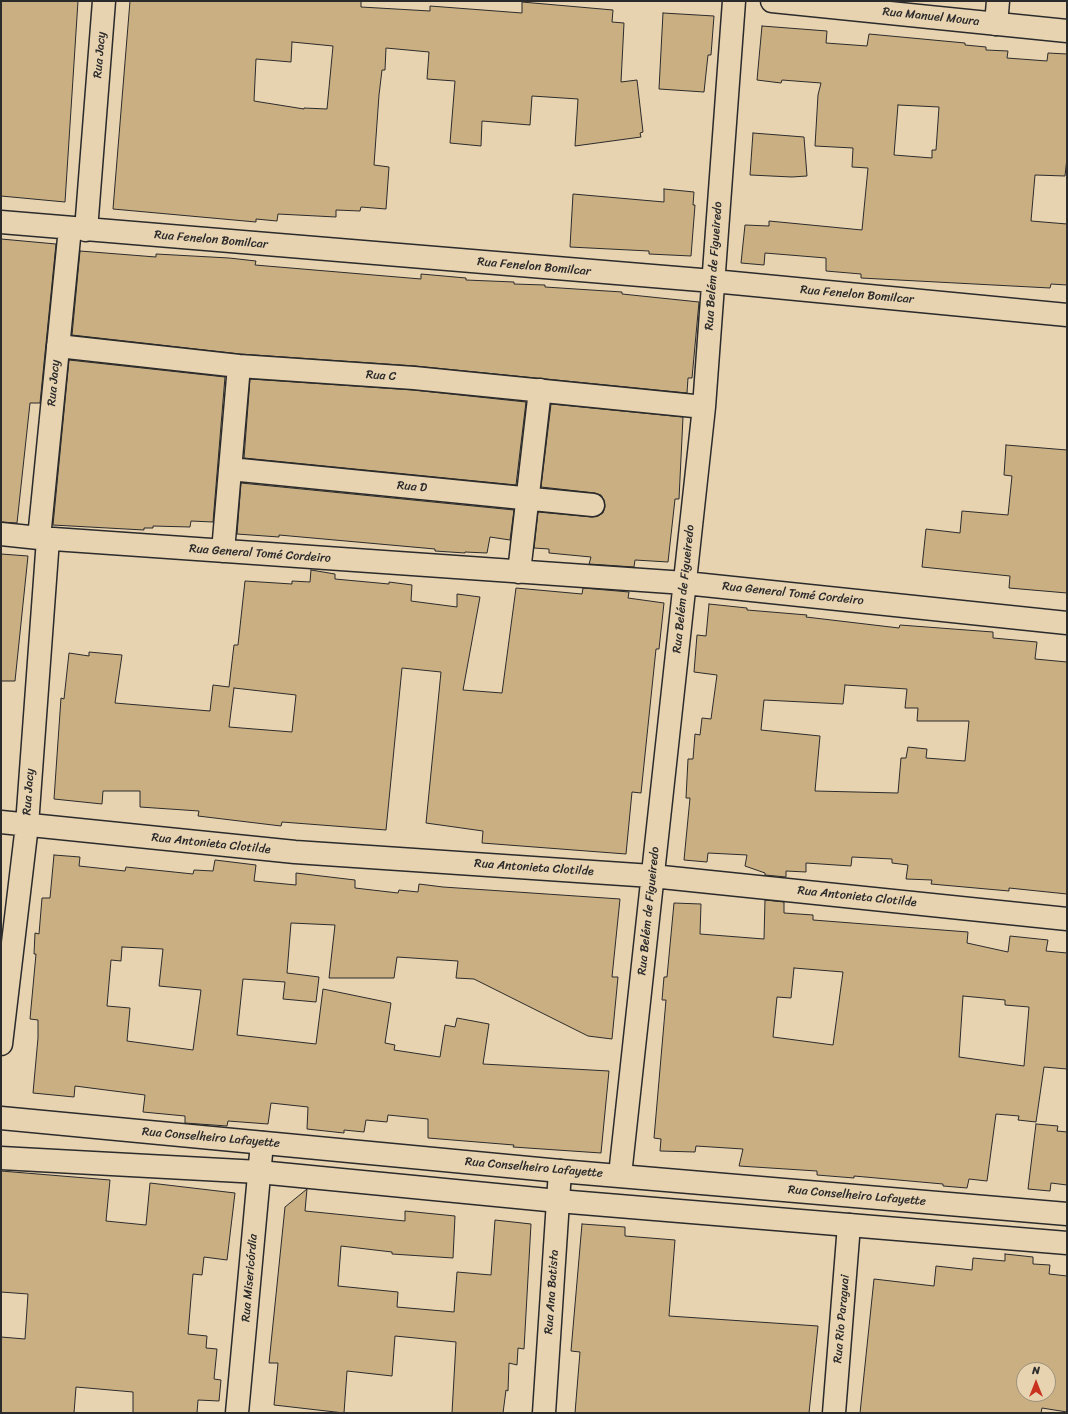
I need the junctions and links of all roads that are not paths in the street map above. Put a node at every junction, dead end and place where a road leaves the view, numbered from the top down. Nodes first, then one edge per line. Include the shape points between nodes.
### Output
1 (104, 1) edge
2 (734, 1) edge
3 (772, 1) edge
4 (998, 1) edge
5 (996, 24) junction
6 (1067, 31) edge
7 (1, 222) edge
8 (78, 229) junction
9 (713, 282) junction
10 (1067, 315) edge
11 (58, 346) junction
12 (239, 366) junction
13 (540, 390) junction
14 (704, 407) junction
15 (230, 470) junction
16 (527, 498) junction
17 (593, 505) dead end
18 (1, 534) edge
19 (44, 538) junction
20 (223, 551) junction
21 (519, 572) junction
22 (685, 582) junction
23 (1067, 623) edge
24 (1, 822) edge
25 (27, 824) junction
26 (652, 876) junction
27 (1067, 919) edge
28 (1, 1044) edge
29 (1, 1118) edge
30 (262, 1143) junction
31 (1, 1158) edge
32 (560, 1171) junction
33 (260, 1172) junction
34 (620, 1175) junction
35 (558, 1201) junction
36 (1067, 1214) edge
37 (849, 1225) junction
38 (1067, 1243) edge
39 (237, 1413) edge
40 (544, 1413) edge
41 (834, 1413) edge

1 - 8 street, Rua Jacy
2 - 9 street, Rua Belém de Figueiredo
3 - 5 street, Rua Manuel Moura
4 - 5 street
5 - 6 street, Rua Manuel Moura
7 - 8 street, Rua Fenelon Bomilcar
8 - 9 street, Rua Fenelon Bomilcar
8 - 11 street, Rua Jacy
9 - 10 street, Rua Fenelon Bomilcar
9 - 14 street, Rua Belém de Figueiredo
11 - 12 street, Rua C
11 - 19 street, Rua Jacy
12 - 13 street, Rua C
12 - 15 street
13 - 14 street, Rua C
13 - 16 street
14 - 22 street, Rua Belém de Figueiredo
15 - 16 street, Rua D
15 - 20 street
16 - 17 street, Rua D
16 - 21 street
18 - 19 street, Rua General Tomé Cordeiro
19 - 20 street, Rua General Tomé Cordeiro
19 - 25 street, Rua Jacy
20 - 21 street, Rua General Tomé Cordeiro
21 - 22 street, Rua General Tomé Cordeiro
22 - 23 street, Rua General Tomé Cordeiro
22 - 26 street, Rua Belém de Figueiredo
24 - 25 street, Rua Antonieta Clotilde
25 - 26 street, Rua Antonieta Clotilde via 295,852
25 - 28 street, Rua Jacy
26 - 27 street, Rua Antonieta Clotilde
26 - 34 street, Rua Belém de Figueiredo
29 - 30 street, Rua Conselheiro Lafayette
30 - 32 street, Rua Conselheiro Lafayette
30 - 33 street, Rua Misericórdia
31 - 33 street
32 - 34 street, Rua Conselheiro Lafayette
32 - 35 street, Rua Ana Batista
33 - 35 street
33 - 39 street, Rua Misericórdia
34 - 36 street, Rua Conselheiro Lafayette
35 - 37 street
35 - 40 street, Rua Ana Batista
37 - 38 street
37 - 41 street, Rua Rio Paraguai

